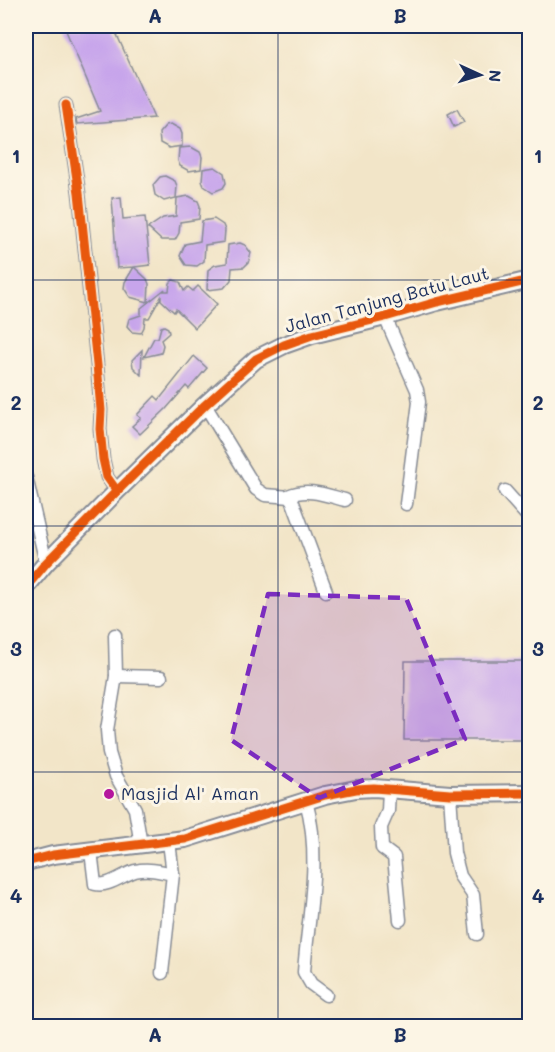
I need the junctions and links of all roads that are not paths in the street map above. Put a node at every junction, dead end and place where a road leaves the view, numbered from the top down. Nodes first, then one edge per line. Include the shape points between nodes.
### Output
1 (66, 105) dead end
2 (530, 280) edge
3 (385, 317) junction
4 (205, 405) junction
5 (26, 477) edge
6 (505, 490) dead end
7 (117, 491) junction
8 (288, 496) junction
9 (345, 500) dead end
10 (406, 504) dead end
11 (530, 519) edge
12 (46, 563) junction
13 (26, 587) edge
14 (326, 591) dead end
15 (115, 635) dead end
16 (116, 676) junction
17 (161, 677) dead end
18 (389, 789) junction
19 (450, 794) junction
20 (530, 794) edge
21 (306, 801) junction
22 (169, 842) junction
23 (141, 845) junction
24 (91, 851) junction
25 (26, 853) edge
26 (53, 855) junction
27 (26, 862) edge
28 (173, 874) junction
29 (400, 920) dead end
30 (477, 934) dead end
31 (162, 973) dead end
32 (326, 995) dead end

1 - 7 street via 79,193 100,429 107,477
2 - 3 street, Jalan Tanjung Batu Laut
3 - 4 street, Jalan Tanjung Batu Laut via 312,335 271,350
3 - 10 street via 419,402
4 - 7 street, Jalan Tanjung Batu Laut
4 - 8 street via 256,489 265,495
5 - 12 street
6 - 11 street
7 - 12 street, Jalan Tanjung Batu Laut
8 - 9 street via 306,491
8 - 14 street via 293,500
12 - 13 street, Jalan Tanjung Batu Laut
15 - 16 street
16 - 17 street
16 - 23 street via 107,730 109,753 135,809
18 - 19 street
18 - 21 street via 356,789
18 - 29 street via 388,811 381,827 382,848 394,857
19 - 20 street
19 - 30 street via 454,853 460,876 473,895
21 - 22 street
21 - 32 street via 314,860 304,972 311,984
22 - 23 street
22 - 28 street
23 - 24 street
24 - 26 street
24 - 28 street via 95,884 107,884 138,870
25 - 26 street
26 - 27 street
28 - 31 street

